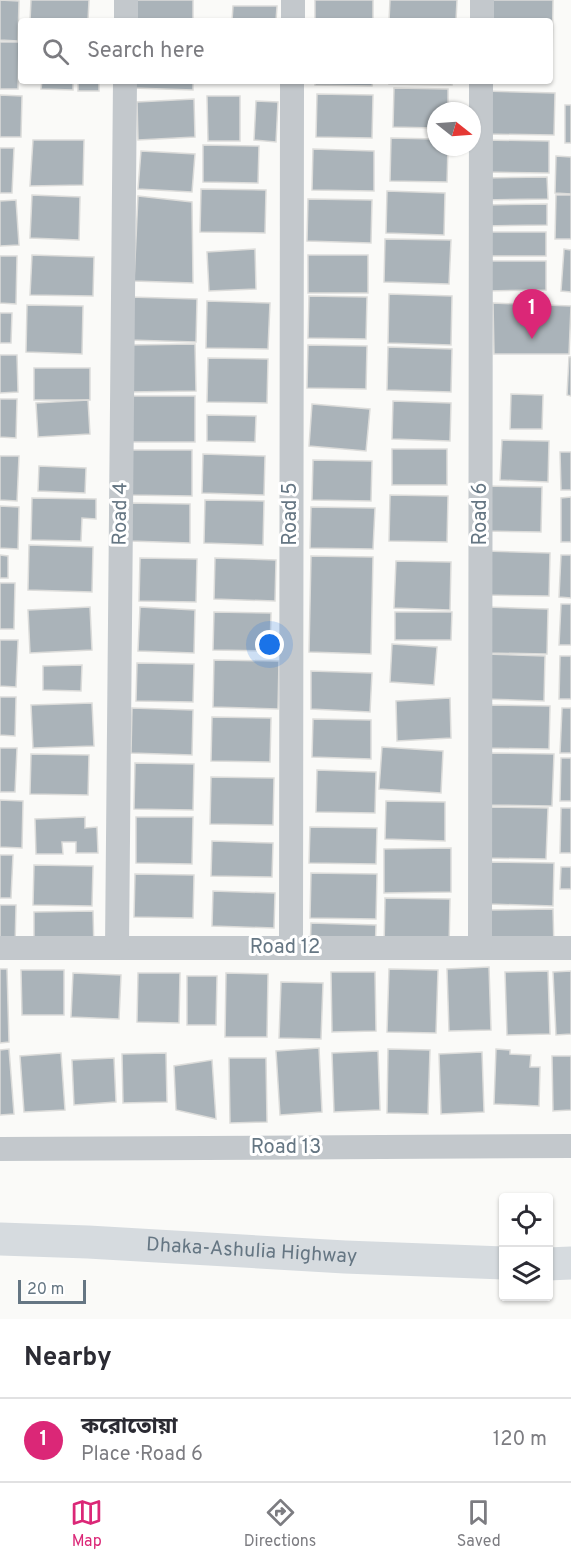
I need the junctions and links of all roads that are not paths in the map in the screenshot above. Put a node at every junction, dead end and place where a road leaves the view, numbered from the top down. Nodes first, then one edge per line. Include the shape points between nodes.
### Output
1 (126, 0) edge
2 (293, 0) edge
3 (482, 0) edge
4 (126, 18) edge
5 (292, 18) edge
6 (482, 18) edge
7 (125, 84) edge
8 (292, 84) edge
9 (481, 84) edge
10 (0, 948) edge
11 (117, 948) junction
12 (291, 948) junction
13 (480, 948) junction
14 (571, 948) edge
15 (571, 1146) edge
16 (0, 1149) edge
17 (0, 1239) edge
18 (499, 1263) edge
19 (553, 1263) edge
20 (571, 1263) edge

1 - 4 street
2 - 5 street
3 - 6 street
7 - 11 street, Road 4
8 - 12 street, Road 5
9 - 13 street, Road 6
10 - 11 street, Road 12
11 - 12 street, Road 12
12 - 13 street, Road 12
13 - 14 street, Road 12
15 - 16 street, Road 13
17 - 18 highway, Dhaka-Ashulia Highway
19 - 20 highway

